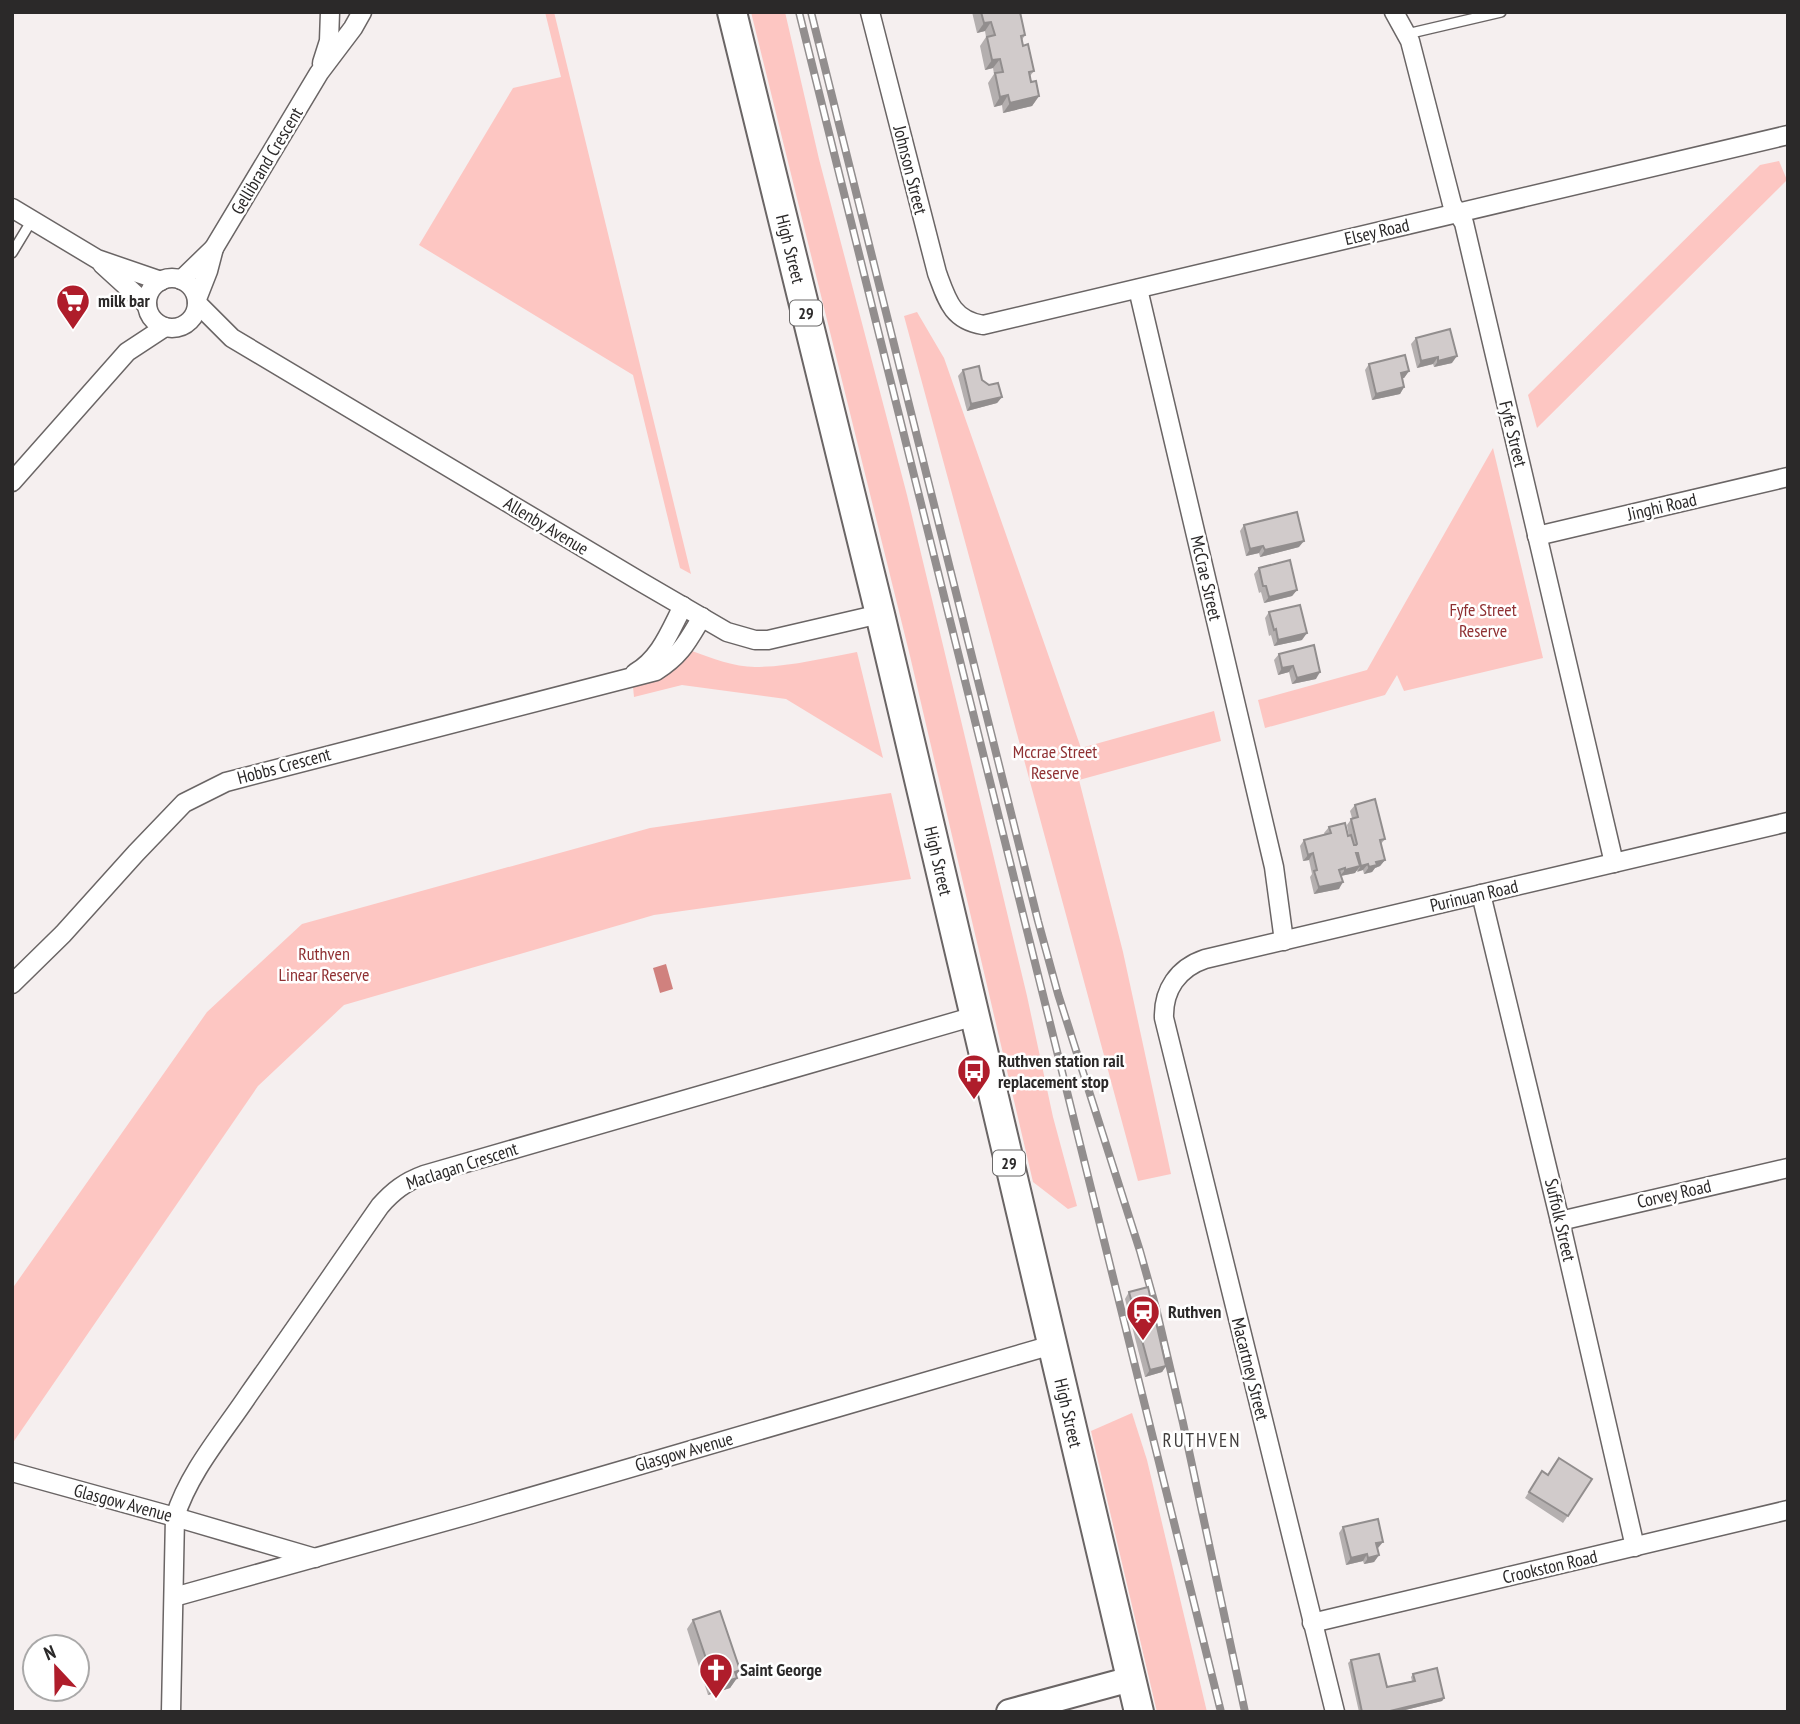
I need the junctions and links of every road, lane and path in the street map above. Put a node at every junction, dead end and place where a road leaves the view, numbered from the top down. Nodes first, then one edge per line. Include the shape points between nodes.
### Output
1 (330, 12) edge
2 (362, 12) edge
3 (732, 12) edge
4 (870, 12) edge
5 (1394, 12) edge
6 (1501, 12) edge
7 (1407, 34) junction
8 (319, 73) junction
9 (1788, 135) edge
10 (12, 208) edge
11 (1458, 213) junction
12 (32, 220) junction
13 (214, 248) junction
14 (12, 253) edge
15 (97, 259) junction
16 (181, 280) junction
17 (161, 281) junction
18 (1138, 289) junction
19 (197, 301) junction
20 (148, 308) junction
21 (966, 321) joint
22 (185, 324) junction
23 (165, 327) junction
24 (232, 338) junction
25 (127, 352) junction
26 (1788, 477) edge
27 (12, 482) edge
28 (1537, 536) junction
29 (683, 606) junction
30 (880, 614) junction
31 (702, 617) junction
32 (629, 676) junction
33 (1788, 822) edge
34 (1614, 863) junction
35 (1481, 894) junction
36 (1292, 939) junction
37 (12, 984) edge
38 (1170, 986) joint
39 (975, 1016) junction
40 (1788, 1168) edge
41 (1560, 1221) junction
42 (1052, 1345) junction
43 (12, 1472) edge
44 (1788, 1510) edge
45 (176, 1517) junction
46 (1635, 1547) junction
47 (315, 1559) junction
48 (174, 1597) junction
49 (1312, 1623) junction
50 (1130, 1679) junction
51 (171, 1712) edge
52 (1009, 1712) edge
53 (1139, 1712) edge
54 (1335, 1712) edge

1 - 8 street, Gellibrand Crescent via 329,41
2 - 8 street, Gellibrand Crescent
3 - 30 main road, High Street / 29
4 - 21 street, Johnson Street via 937,273 951,306
5 - 7 street, Fyfe Street
6 - 7 lane
7 - 11 street, Fyfe Street
8 - 13 street, Gellibrand Crescent
9 - 11 street, Elsey Road
10 - 12 street
11 - 18 street, Elsey Road
11 - 28 street, Fyfe Street
12 - 14 lane
12 - 15 street
13 - 16 street, Gellibrand Crescent
13 - 19 street, Gellibrand Crescent
15 - 17 street
15 - 20 street
16 - 17 street
16 - 19 street via 191,287
17 - 20 street via 149,292
18 - 21 street, Elsey Road via 995,323
18 - 36 street, McCrae Street
19 - 22 street via 192,319
19 - 24 street, Allenby Avenue
20 - 23 street via 154,320
20 - 25 street
22 - 23 street
22 - 24 street, Allenby Avenue
23 - 25 street
24 - 29 street, Allenby Avenue
25 - 27 street
26 - 28 street, Jinghi Road
28 - 34 street, Fyfe Street
29 - 31 street, Allenby Avenue
29 - 32 street, Hobbs Crescent via 661,649 646,667
30 - 31 street, Allenby Avenue via 768,640 727,632
30 - 39 main road, High Street / 29
31 - 32 street, Hobbs Crescent via 674,660 656,671
32 - 37 street, Hobbs Crescent via 226,782 184,803
33 - 34 street, Purinuan Road
34 - 35 street, Purinuan Road
35 - 36 street, Purinuan Road
35 - 41 street, Suffolk Street
36 - 38 street, Purinuan Road via 1197,962
38 - 49 street, Macartney Street via 1164,1018
39 - 42 main road, High Street / 29
39 - 45 street, Maclagan Crescent via 401,1185 380,1206 188,1484
40 - 41 street, Corvey Road
41 - 46 street, Suffolk Street
42 - 47 street, Glasgow Avenue
42 - 50 main road, High Street / 29
43 - 45 street, Glasgow Avenue
44 - 46 street, Crookston Road
45 - 47 street, Glasgow Avenue
45 - 48 street, Maclagan Crescent
46 - 49 street, Crookston Road
47 - 48 street, Glasgow Avenue
48 - 51 street, Maclagan Crescent
49 - 54 street, Macartney Street
50 - 52 street
50 - 53 main road, High Street / 29

